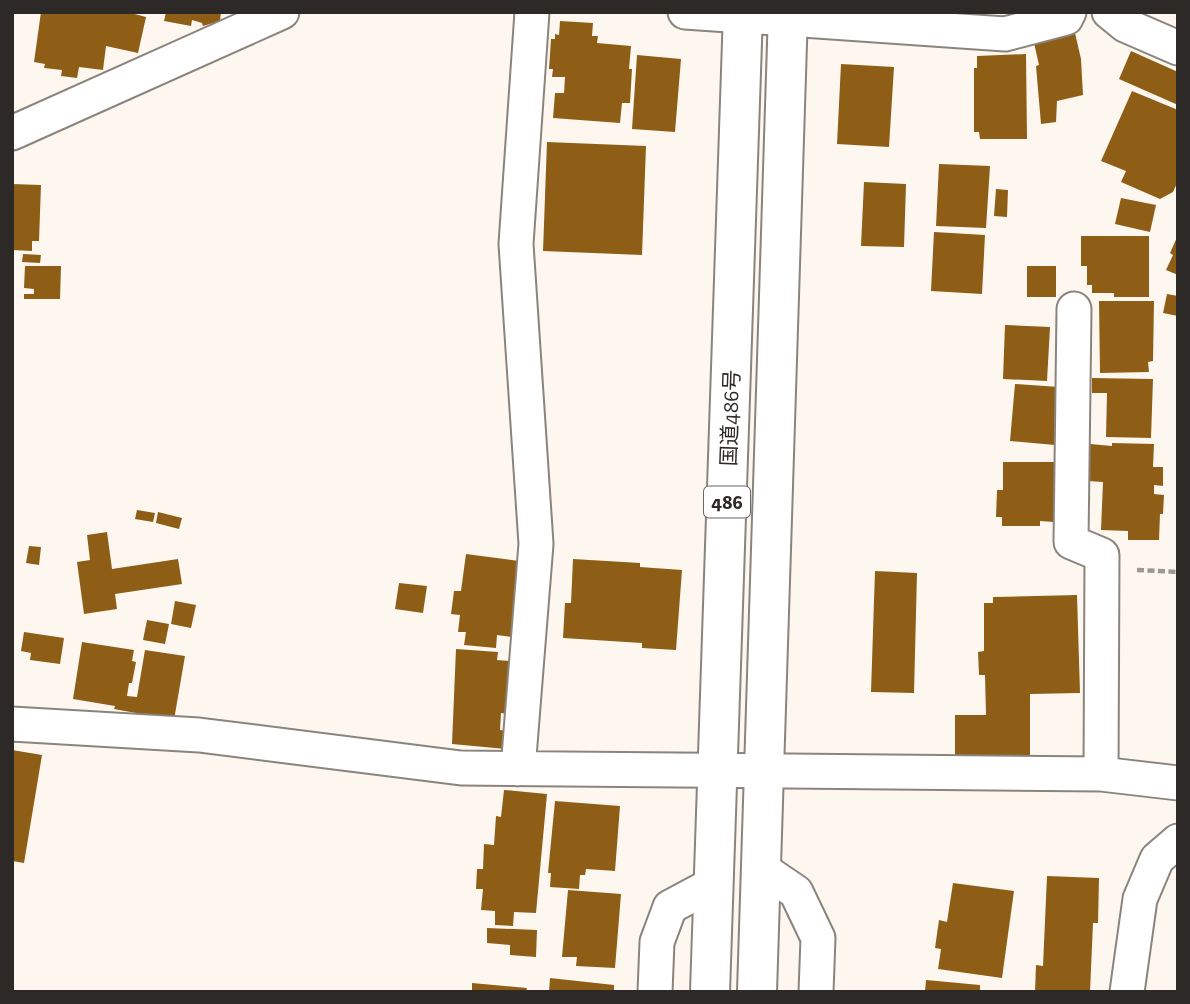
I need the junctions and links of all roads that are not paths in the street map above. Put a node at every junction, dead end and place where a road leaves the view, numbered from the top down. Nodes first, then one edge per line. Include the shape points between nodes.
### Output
1 (282, 12) edge
2 (532, 12) edge
3 (685, 12) edge
4 (1069, 12) edge
5 (1109, 12) edge
6 (743, 14) edge
7 (788, 15) edge
8 (1178, 48) edge
9 (12, 133) edge
10 (1074, 309) dead end
11 (12, 724) edge
12 (518, 769) junction
13 (718, 772) junction
14 (764, 772) junction
15 (1101, 774) junction
16 (1178, 783) edge
17 (1178, 841) edge
18 (762, 869) junction
19 (713, 884) junction
20 (655, 992) edge
21 (710, 992) edge
22 (757, 992) edge
23 (816, 992) edge
24 (1127, 992) edge

1 - 9 street
2 - 12 street via 516,244 536,544
3 - 6 street
4 - 7 street via 1066,18 1005,34
5 - 8 street via 1125,25
6 - 7 street
6 - 13 highway, 国道486号 / 486
7 - 14 highway, 486
10 - 15 street via 1071,542 1102,555
11 - 12 street via 199,735 461,768
12 - 13 street
13 - 14 street
13 - 19 highway, 国道486号 / 486
14 - 15 street
14 - 18 highway, 486
15 - 16 street
17 - 24 street via 1157,859 1140,899
18 - 22 highway, 486
18 - 23 street via 796,892 818,937
19 - 20 street via 670,907 657,942
19 - 21 highway, 国道486号 / 486

